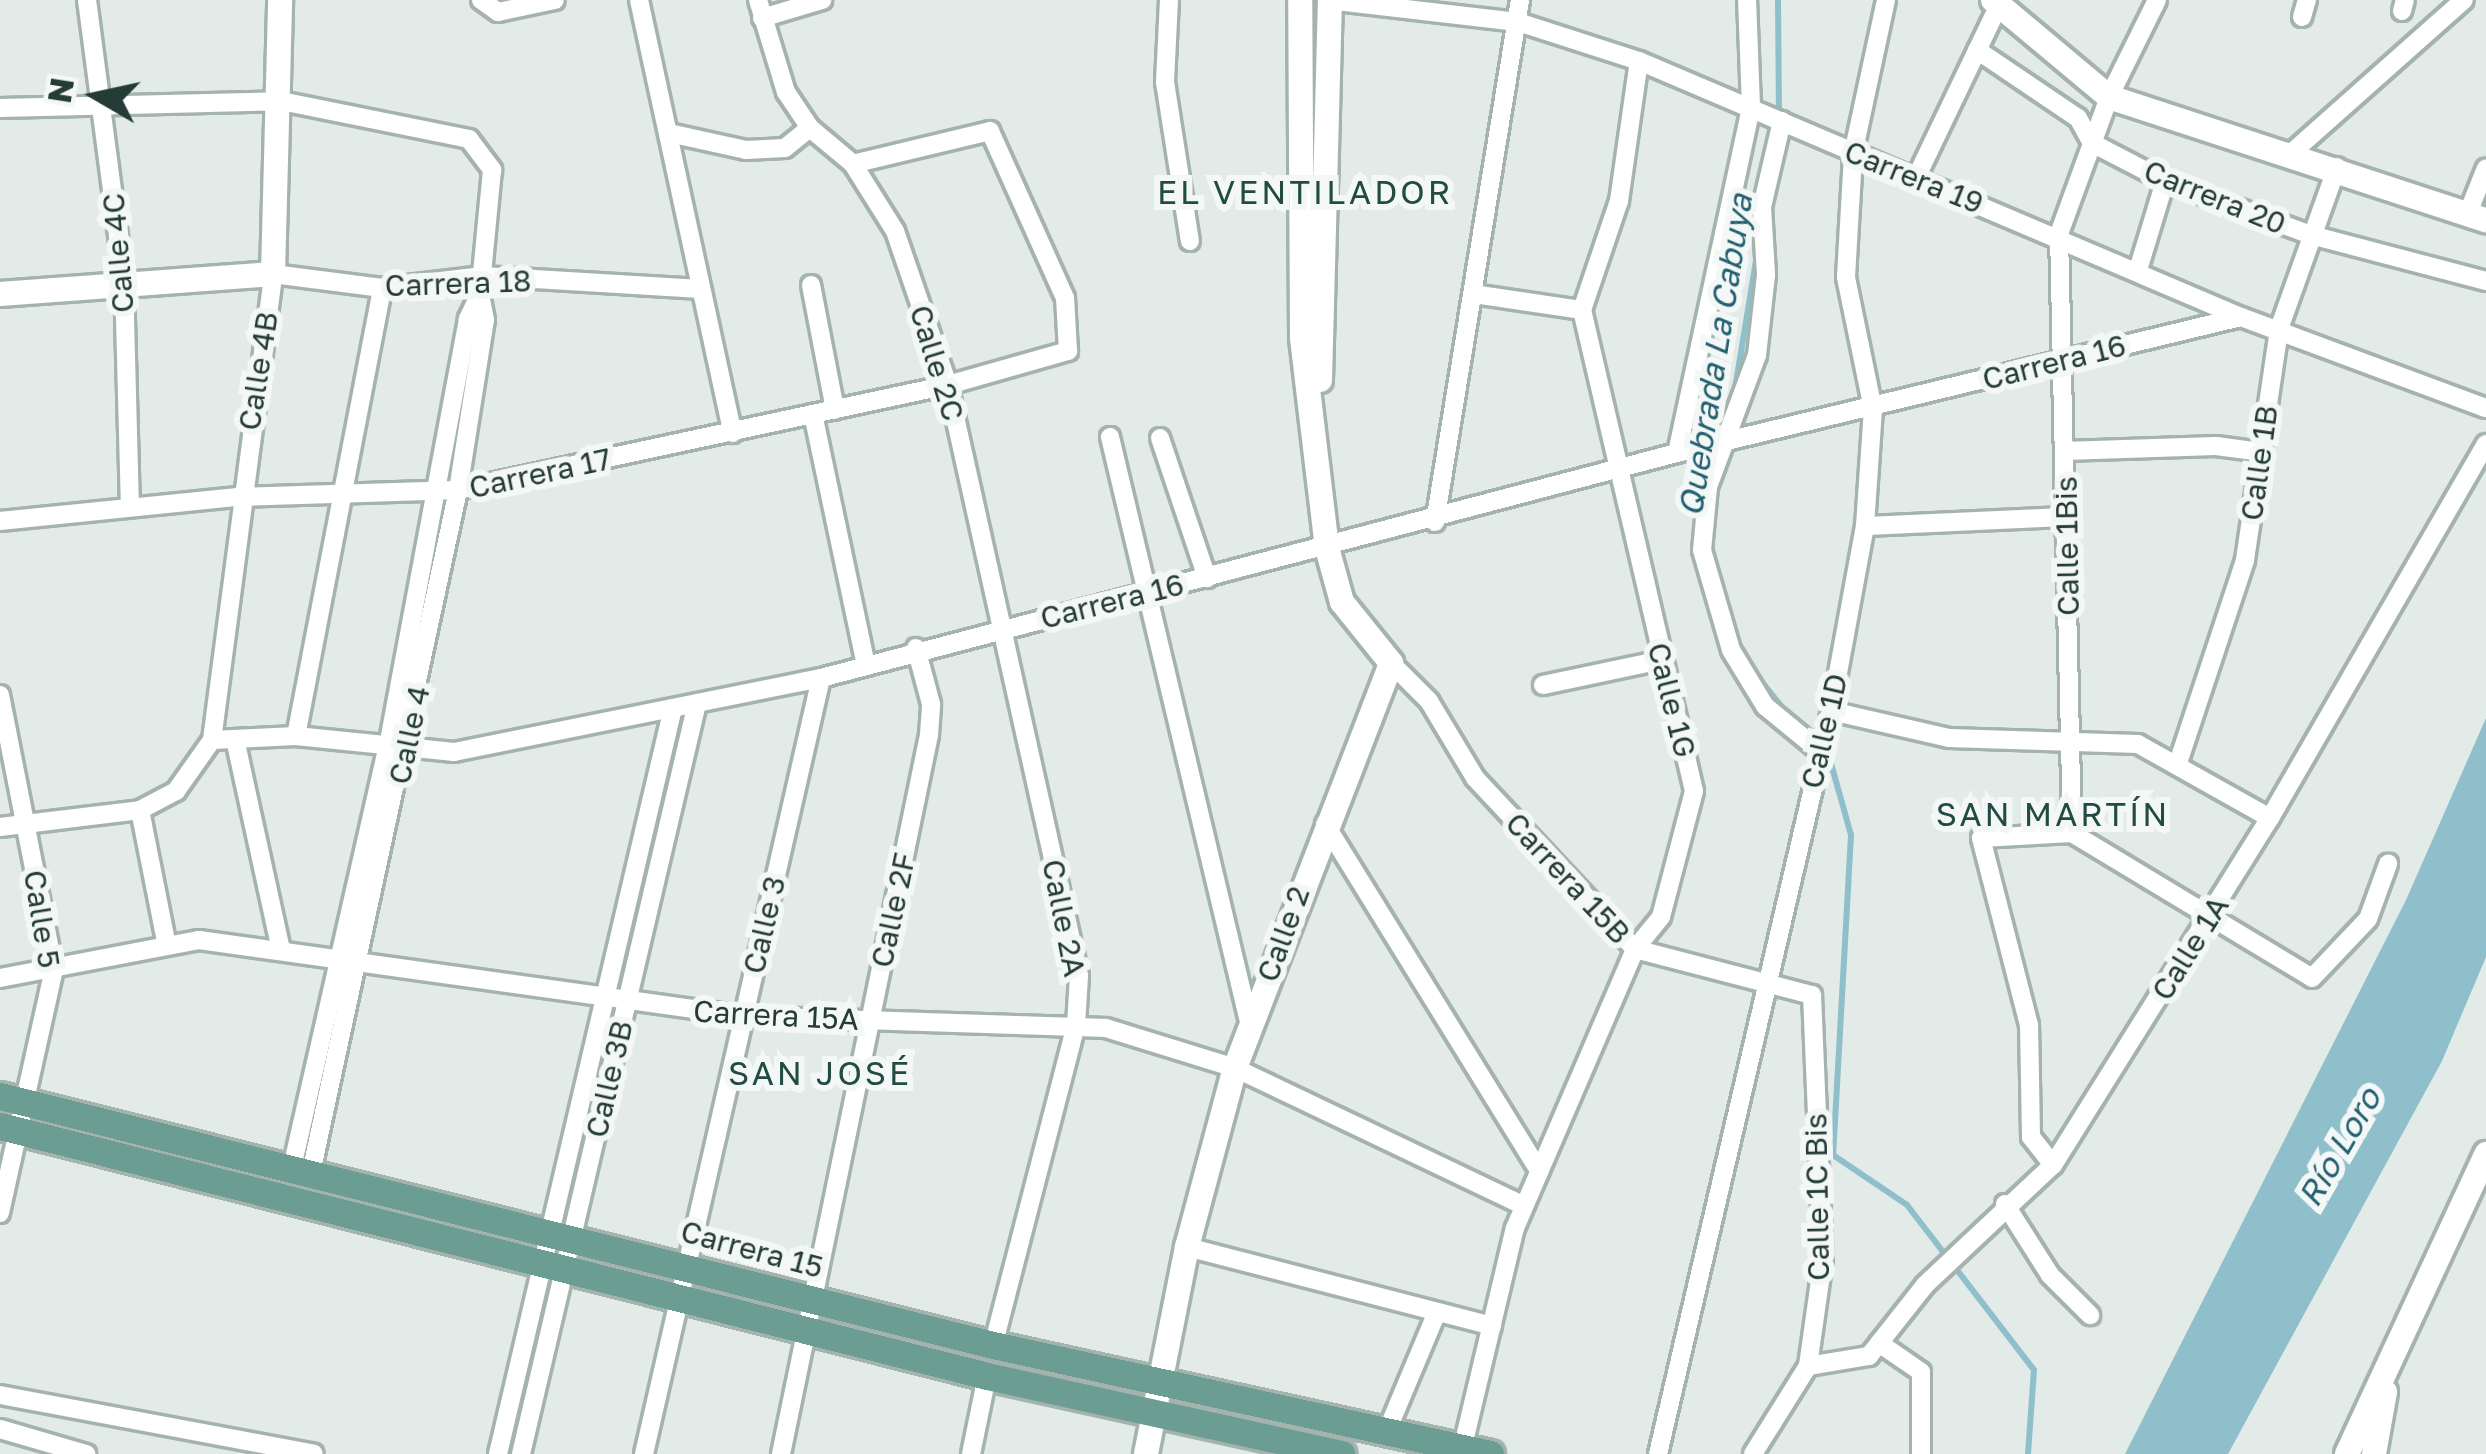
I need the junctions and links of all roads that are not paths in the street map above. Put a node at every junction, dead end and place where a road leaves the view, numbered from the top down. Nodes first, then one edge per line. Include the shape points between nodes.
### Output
1 (87, 0) edge
2 (280, 0) edge
3 (481, 0) edge
4 (555, 0) edge
5 (639, 0) edge
6 (822, 0) edge
7 (1169, 0) edge
8 (1300, 0) edge
9 (1330, 0) edge
10 (1520, 0) edge
11 (1747, 0) edge
12 (1886, 0) edge
13 (2156, 0) edge
14 (2464, 0) edge
15 (1996, 3) edge
16 (760, 9) edge
17 (1518, 22) junction
18 (1977, 50) junction
19 (1639, 61) junction
20 (2109, 97) junction
21 (281, 100) junction
22 (102, 104) junction
23 (0, 109) edge
24 (1772, 117) junction
25 (810, 128) junction
26 (669, 133) junction
27 (2092, 143) junction
28 (1853, 154) junction
29 (2288, 156) junction
30 (853, 164) junction
31 (2337, 167) junction
32 (2486, 168) edge
33 (1915, 180) junction
34 (2165, 182) junction
35 (2477, 216) edge
36 (2059, 234) junction
37 (2311, 235) junction
38 (1190, 241) dead end
39 (2138, 270) junction
40 (273, 274) junction
41 (124, 280) junction
42 (2486, 281) edge
43 (481, 285) junction
44 (811, 285) dead end
45 (382, 288) junction
46 (701, 289) junction
47 (0, 294) edge
48 (1474, 294) junction
49 (1582, 310) junction
50 (2240, 317) junction
51 (2278, 329) junction
52 (2062, 358) junction
53 (948, 385) junction
54 (2486, 408) edge
55 (1873, 409) junction
56 (835, 410) junction
57 (813, 415) junction
58 (734, 433) junction
59 (1318, 436) junction
60 (1110, 437) dead end
61 (1160, 438) dead end
62 (1723, 443) junction
63 (2486, 444) edge
64 (2064, 451) junction
65 (2260, 452) junction
66 (1677, 454) junction
67 (1615, 471) junction
68 (449, 491) junction
69 (238, 497) junction
70 (339, 500) junction
71 (130, 507) junction
72 (2066, 517) junction
73 (0, 521) edge
74 (1435, 522) junction
75 (1865, 526) junction
76 (1327, 548) junction
77 (1207, 578) junction
78 (1150, 593) junction
79 (1000, 629) junction
80 (916, 648) junction
81 (865, 660) junction
82 (1662, 660) junction
83 (1391, 663) junction
84 (821, 678) junction
85 (1543, 685) dead end
86 (0, 694) edge
87 (697, 703) junction
88 (673, 708) junction
89 (1831, 711) junction
90 (296, 736) junction
91 (212, 740) junction
92 (235, 740) junction
93 (2072, 740) junction
94 (397, 746) junction
95 (1821, 752) junction
96 (2179, 760) junction
97 (140, 810) junction
98 (2270, 818) junction
99 (26, 824) junction
100 (1325, 824) junction
101 (0, 827) edge
102 (2072, 833) junction
103 (2388, 864) dead end
104 (2208, 919) junction
105 (166, 941) junction
106 (280, 946) junction
107 (1635, 950) junction
108 (353, 957) junction
109 (54, 969) junction
110 (1765, 977) junction
111 (0, 978) edge
112 (1811, 995) joint
113 (604, 1002) junction
114 (626, 1004) junction
115 (743, 1016) junction
116 (870, 1020) junction
117 (1076, 1025) junction
118 (1250, 1026) junction
119 (1235, 1068) junction
120 (11, 1114) edge
121 (2486, 1154) edge
122 (2053, 1165) junction
123 (301, 1171) junction
124 (1539, 1172) junction
125 (2005, 1204) junction
126 (1524, 1206) junction
127 (0, 1213) edge
128 (561, 1233) junction
129 (1187, 1247) junction
130 (554, 1264) junction
131 (690, 1266) junction
132 (682, 1297) junction
133 (816, 1300) junction
134 (1437, 1312) junction
135 (2090, 1315) dead end
136 (1492, 1326) junction
137 (809, 1330) junction
138 (1879, 1343) junction
139 (993, 1346) junction
140 (2390, 1360) junction
141 (1808, 1366) junction
142 (987, 1376) junction
143 (1161, 1382) junction
144 (0, 1395) edge
145 (1156, 1411) junction
146 (0, 1429) edge
147 (1388, 1431) junction
148 (242, 1446) edge
149 (273, 1450) edge
150 (1472, 1452) edge
151 (86, 1454) edge
152 (314, 1454) edge
153 (498, 1454) edge
154 (521, 1454) edge
155 (644, 1454) edge
156 (781, 1454) edge
157 (971, 1454) edge
158 (1146, 1454) edge
159 (1342, 1454) edge
160 (1658, 1454) edge
161 (1753, 1454) edge
162 (1921, 1454) edge
163 (2347, 1454) edge
164 (2374, 1454) edge

1 - 22 street, Calle 4C
2 - 21 street, Calle 4B
3 - 4 street via 498,12
5 - 26 street
6 - 16 street
7 - 38 street via 1165,82
8 - 59 street via 1302,337
9 - 17 street, Carrera 19
9 - 59 street
10 - 17 street
11 - 24 street
12 - 28 street, Calle 1D
13 - 20 street, Calle 1Bis
14 - 29 street
15 - 18 street
15 - 20 street, Carrera 20
16 - 25 street via 775,67
17 - 19 street, Carrera 19
17 - 48 street
18 - 27 street, Carrera 20 via 2078,118
18 - 33 street
19 - 24 street, Carrera 19
19 - 49 street via 1619,201
20 - 27 street, Calle 1Bis
20 - 29 street, Carrera 20
21 - 22 street
21 - 40 street, Calle 4B
21 - 43 street, Calle 4 via 469,139 492,170
22 - 23 street
22 - 41 street, Calle 4C
24 - 28 street, Carrera 19
24 - 62 street via 1756,356
24 - 66 street
25 - 26 street via 785,148 746,150
25 - 30 street, Calle 2C
26 - 46 street
27 - 34 street, Carrera 20
27 - 36 street, Calle 1Bis
28 - 33 street, Carrera 19
28 - 55 street, Calle 1D via 1846,277
29 - 31 street, Carrera 20
30 - 53 street, Calle 2C via 895,230
30 - 53 street, Carrera 17 via 990,131 1065,298 1068,351
31 - 35 street, Carrera 20
31 - 37 street, Calle 1B
32 - 35 street
33 - 36 street, Carrera 19
34 - 37 street, Carrera 20
34 - 39 street
36 - 39 street, Carrera 19
36 - 52 street, Calle 1Bis
37 - 42 street, Carrera 20
37 - 51 street, Calle 1B
39 - 50 street, Carrera 19
40 - 41 street, Carrera 18
40 - 45 street, Carrera 18
40 - 69 street, Calle 4B
41 - 47 street, Carrera 18
41 - 71 street, Calle 4C
43 - 45 street, Carrera 18
43 - 46 street, Carrera 18
43 - 68 street, Calle 4 via 468,320
44 - 56 street
45 - 70 street
46 - 58 street
48 - 49 street
48 - 74 street
49 - 67 street, Calle 1G
50 - 51 street, Carrera 19
50 - 52 street, Carrera 16
51 - 54 street, Carrera 19
51 - 65 street, Calle 1B
52 - 55 street, Carrera 16
52 - 64 street, Calle 1Bis
53 - 56 street, Carrera 17
53 - 79 street, Calle 2C
55 - 62 street, Carrera 16
55 - 75 street, Calle 1D
56 - 57 street, Carrera 17
57 - 58 street, Carrera 17
57 - 81 street
58 - 68 street, Carrera 17
59 - 76 street
60 - 78 street
61 - 77 street
62 - 66 street, Carrera 16
62 - 95 street via 1708,487 1702,550 1731,650 1765,706
63 - 98 street, Calle 1A
64 - 65 street
64 - 72 street, Calle 1Bis
65 - 96 street, Calle 1B via 2245,560
66 - 67 street, Carrera 16
67 - 74 street, Carrera 16
67 - 82 street, Calle 1G
68 - 70 street, Carrera 17
68 - 94 street, Calle 4
69 - 70 street, Carrera 17
69 - 71 street, Carrera 17
69 - 91 street, Calle 4B
70 - 90 street
71 - 73 street, Carrera 17
72 - 75 street
72 - 93 street, Calle 1Bis
74 - 76 street, Carrera 16
75 - 89 street, Calle 1D
76 - 77 street, Carrera 16
76 - 83 street via 1342,602
77 - 78 street, Carrera 16
78 - 79 street, Carrera 16
78 - 118 street
79 - 80 street, Carrera 16
79 - 117 street, Calle 2A via 1079,976
80 - 81 street, Carrera 16
80 - 116 street, Calle 2F via 931,704 929,735
81 - 84 street, Carrera 16
82 - 85 street
82 - 107 street, Calle 1G via 1694,791 1661,916
83 - 100 street, Calle 2
83 - 107 street, Carrera 15B via 1429,701 1475,778
84 - 87 street, Carrera 16
84 - 115 street, Calle 3
86 - 99 street, Calle 5
87 - 88 street, Carrera 16
87 - 114 street, Calle 3B
88 - 94 street, Carrera 16 via 454,752
88 - 113 street, Calle 3B
89 - 93 street via 1949,738
89 - 95 street, Calle 1D
90 - 92 street, Carrera 16
90 - 94 street, Carrera 16
91 - 92 street, Carrera 16
91 - 97 street via 176,791
92 - 106 street
93 - 96 street via 2138,743
93 - 102 street, Calle 1Bis
94 - 108 street, Calle 4
95 - 110 street, Calle 1D
96 - 98 street
97 - 99 street
97 - 105 street
98 - 104 street, Calle 1A
99 - 101 street
99 - 109 street, Calle 5
100 - 118 street, Calle 2
100 - 124 street
102 - 104 street
102 - 122 street via 1981,838 2030,1025 2031,1137
103 - 104 street via 2368,919 2312,978
104 - 122 street, Calle 1A
105 - 106 street, Carrera 15A
105 - 109 street, Carrera 15A
106 - 108 street, Carrera 15A
107 - 110 street, Carrera 15B
107 - 124 street, Calle 1G
108 - 113 street, Carrera 15A
108 - 123 street, Calle 4
109 - 111 street, Carrera 15A
109 - 120 street, Calle 5
110 - 112 street, Carrera 15B
110 - 160 street, Calle 1D
112 - 141 street, Calle 1C Bis via 1823,1260
113 - 114 street, Carrera 15A
113 - 128 street, Calle 3B
114 - 115 street, Carrera 15A
114 - 128 street, Calle 3B
115 - 116 street, Carrera 15A
115 - 131 street, Calle 3
116 - 117 street, Carrera 15A
116 - 133 street, Calle 2F
117 - 119 street, Carrera 15A
117 - 139 street, Calle 2A
118 - 119 street, Calle 2
119 - 126 street, Carrera 15A
119 - 129 street, Calle 2
120 - 123 main road, Carrera 15
120 - 127 street, Calle 5
120 - 130 main road
121 - 140 street
122 - 125 street, Calle 1A
123 - 128 main road, Carrera 15
124 - 126 street, Calle 1G
125 - 135 street via 2050,1275
125 - 138 street, Calle 1A
126 - 136 street, Calle 1G
128 - 130 street, Calle 3B
128 - 131 main road, Carrera 15
129 - 134 street
129 - 143 street, Calle 2
130 - 132 main road
130 - 153 street, Calle 3B
130 - 154 street, Calle 3B
131 - 132 street, Calle 3
131 - 133 main road, Carrera 15
132 - 137 main road
132 - 155 street, Calle 3
133 - 137 street, Calle 2F
133 - 139 main road, Carrera 15
134 - 136 street
134 - 147 street
136 - 150 street, Calle 1G
137 - 142 main road
137 - 156 street, Calle 2F
138 - 141 street, Calle 1A via 1869,1356
138 - 162 street via 1921,1372
139 - 143 main road, Carrera 15
140 - 163 street
140 - 164 street
141 - 161 street, Calle 1C Bis
142 - 145 main road
142 - 157 street
143 - 145 street, Calle 2
143 - 147 main road, Carrera 15
144 - 148 street
145 - 158 street, Calle 2
145 - 159 main road
146 - 151 street
147 - 150 main road, Carrera 15
148 - 149 street
149 - 152 street

